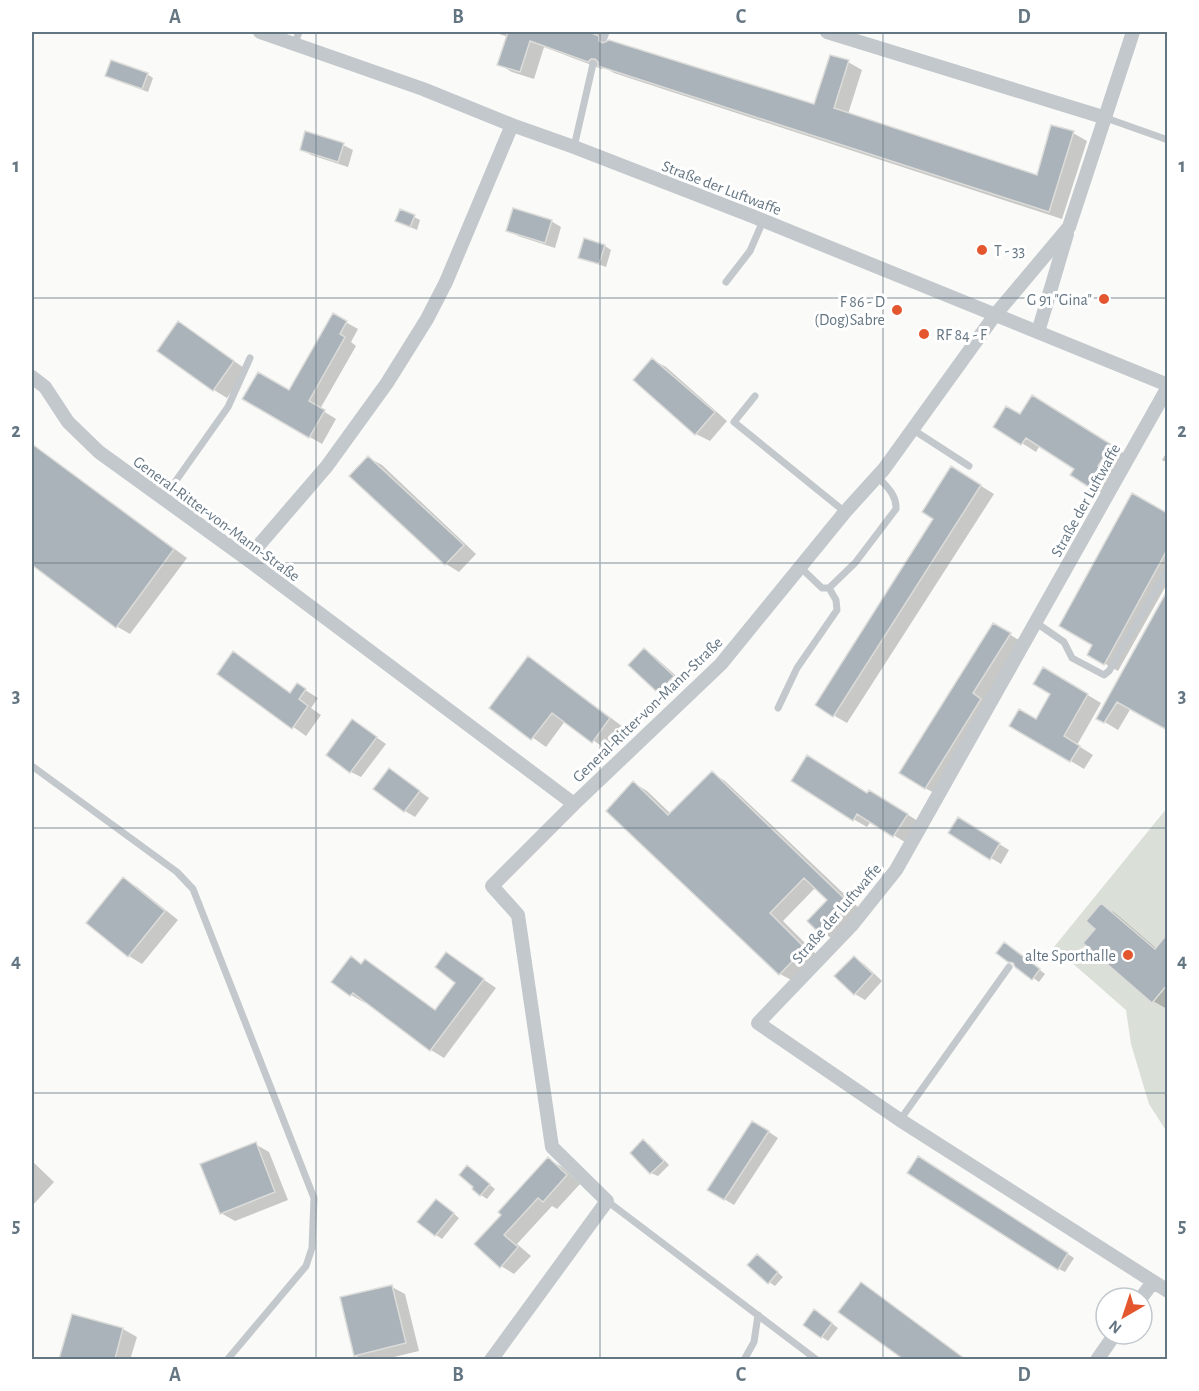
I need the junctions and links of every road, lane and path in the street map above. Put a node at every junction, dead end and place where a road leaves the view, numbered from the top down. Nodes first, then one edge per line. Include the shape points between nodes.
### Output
1 (261, 32) edge
2 (827, 32) edge
3 (1133, 32) edge
4 (297, 37) edge
5 (593, 64) dead end
6 (1106, 118) junction
7 (512, 125) junction
8 (1167, 140) edge
9 (574, 147) junction
10 (763, 220) junction
11 (1069, 227) junction
12 (726, 282) dead end
13 (995, 315) junction
14 (1038, 332) junction
15 (250, 358) dead end
16 (32, 376) edge
17 (1167, 386) edge
18 (755, 396) dead end
19 (912, 429) junction
20 (969, 465) dead end
21 (877, 476) junction
22 (163, 499) junction
23 (844, 512) junction
24 (247, 559) junction
25 (800, 567) junction
26 (1167, 569) edge
27 (829, 588) junction
28 (1035, 622) junction
29 (778, 708) dead end
30 (32, 766) edge
31 (574, 804) junction
32 (1009, 967) dead end
33 (900, 1120) junction
34 (607, 1201) junction
35 (1153, 1282) junction
36 (1150, 1286) edge
37 (1167, 1291) edge
38 (758, 1315) junction
39 (1106, 1346) edge
40 (495, 1358) edge
41 (227, 1359) edge
42 (744, 1359) edge
43 (817, 1359) edge
44 (1096, 1359) edge

1 - 4 street, Straße der Luftwaffe
2 - 6 street
3 - 6 street, General-Ritter-von-Mann-Straße
4 - 7 street, Straße der Luftwaffe
5 - 9 lane
6 - 8 lane
6 - 11 street, General-Ritter-von-Mann-Straße
7 - 9 street, Straße der Luftwaffe
7 - 24 street via 427,319 327,466
9 - 10 street, Straße der Luftwaffe
10 - 12 lane via 750,251
10 - 13 street, Straße der Luftwaffe
11 - 13 street, General-Ritter-von-Mann-Straße
11 - 14 street
13 - 14 street, Straße der Luftwaffe
13 - 19 street, General-Ritter-von-Mann-Straße
14 - 17 street, Straße der Luftwaffe
15 - 22 lane via 228,407
16 - 22 street, General-Ritter-von-Mann-Straße via 45,387 68,422 99,452
17 - 28 street, Straße der Luftwaffe
18 - 23 lane via 734,422
19 - 20 lane
19 - 21 street, General-Ritter-von-Mann-Straße
21 - 23 street, General-Ritter-von-Mann-Straße
21 - 27 lane via 897,501 896,509 855,563
22 - 24 street, General-Ritter-von-Mann-Straße
23 - 25 street, General-Ritter-von-Mann-Straße
24 - 31 street, General-Ritter-von-Mann-Straße
25 - 27 lane via 822,588
25 - 31 street, General-Ritter-von-Mann-Straße via 721,664
26 - 28 lane via 1104,675 1072,658 1064,642
27 - 29 lane via 837,610 797,668
28 - 33 street, Straße der Luftwaffe via 896,870 852,925 758,1023
30 - 41 lane via 177,872 193,889 314,1198 312,1248 306,1266
31 - 34 street via 492,886 518,915 552,1148
32 - 33 lane
33 - 35 street, Straße der Luftwaffe
34 - 38 lane
34 - 40 street
35 - 36 street
35 - 37 street, Straße der Luftwaffe
38 - 42 lane via 754,1342
38 - 43 lane
39 - 44 street

